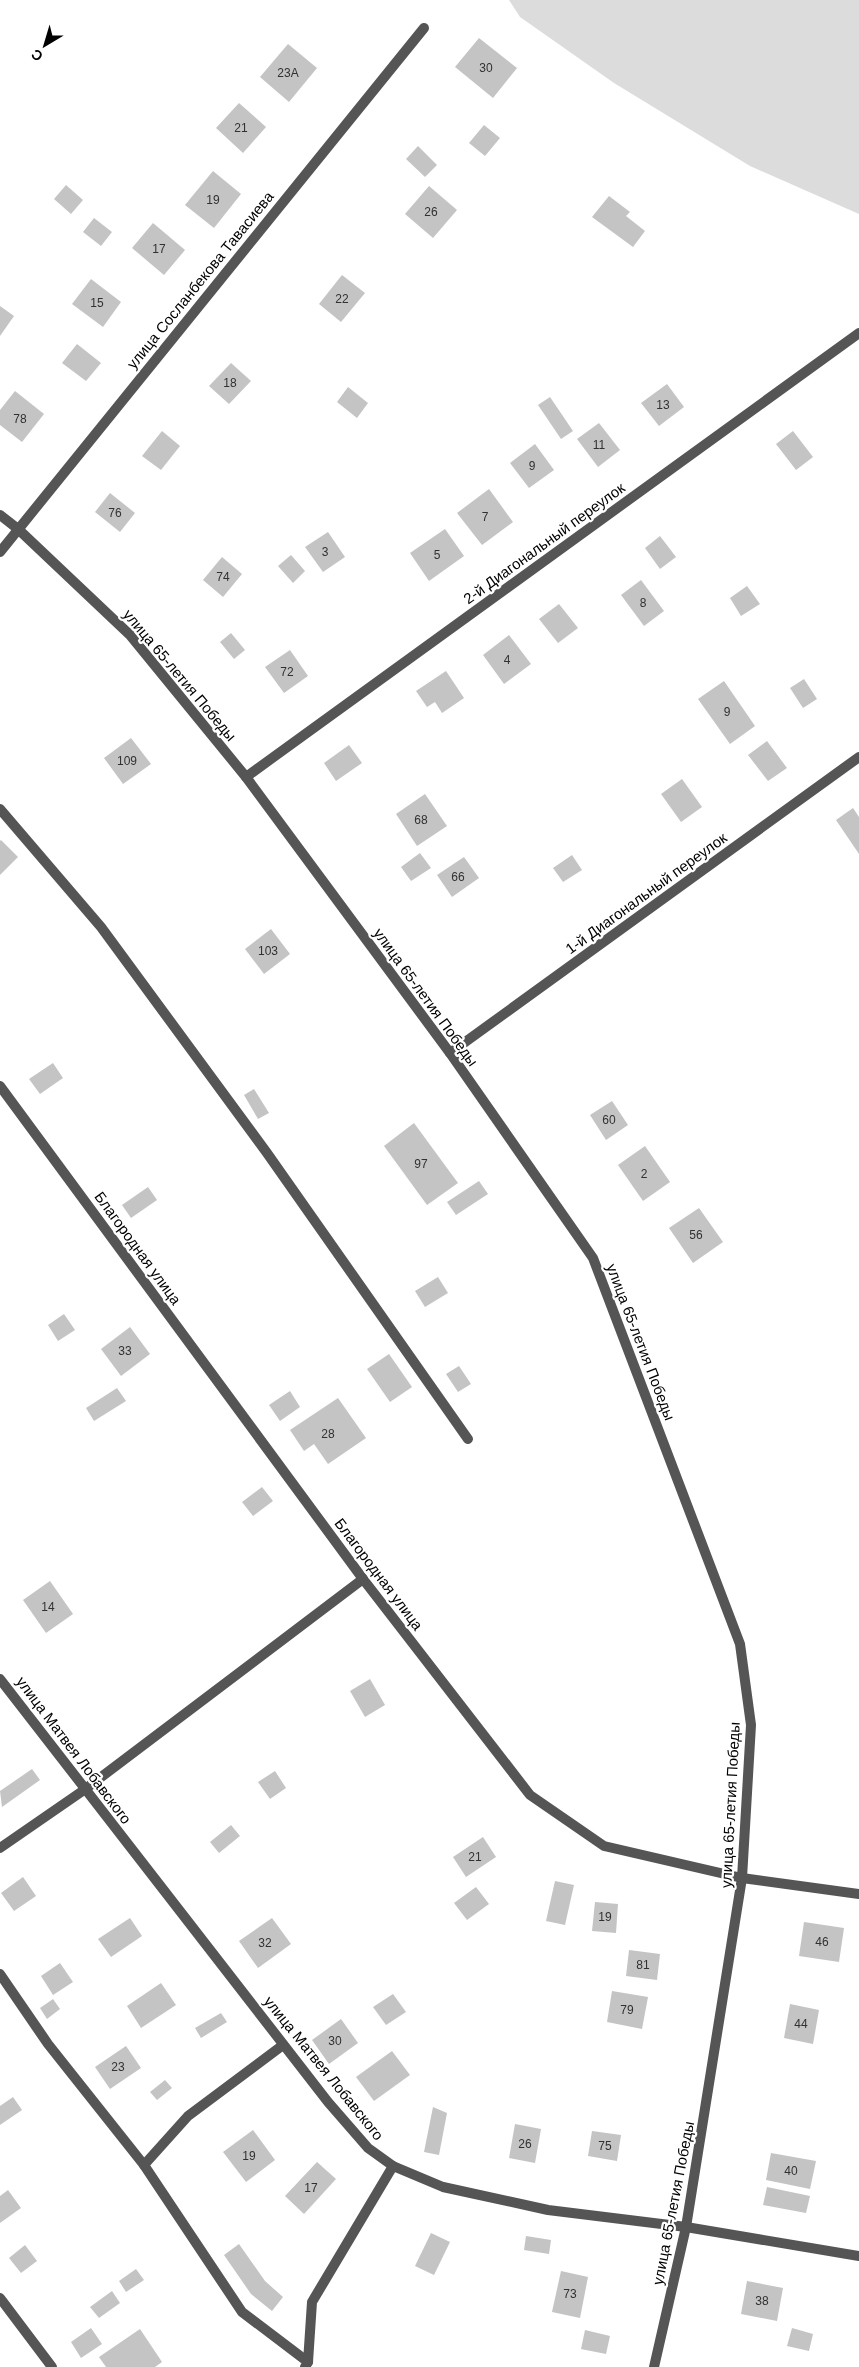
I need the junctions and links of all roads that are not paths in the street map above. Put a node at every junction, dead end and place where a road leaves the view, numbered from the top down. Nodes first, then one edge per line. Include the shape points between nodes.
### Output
1 (424, 28) dead end
2 (859, 333) edge
3 (0, 515) edge
4 (18, 529) junction
5 (0, 552) edge
6 (859, 756) edge
7 (246, 776) junction
8 (0, 808) edge
9 (450, 1053) junction
10 (0, 1086) edge
11 (468, 1439) dead end
12 (363, 1579) junction
13 (0, 1679) edge
14 (84, 1790) junction
15 (0, 1848) edge
16 (742, 1878) junction
17 (859, 1894) edge
18 (0, 1974) edge
19 (283, 2044) junction
20 (144, 2165) junction
21 (393, 2166) junction
22 (686, 2227) junction
23 (859, 2256) edge
24 (0, 2298) edge
25 (306, 2364) edge
26 (52, 2367) edge
27 (654, 2367) edge

1 - 4 street, улица Сосланбекова Тавасиева
2 - 7 street, 2-й Диагональный переулок
3 - 4 street, улица 65-летия Победы
4 - 5 street, улица Сосланбекова Тавасиева
4 - 7 street, улица 65-летия Победы via 130,635
6 - 9 street, 1-й Диагональный переулок
7 - 9 street, улица 65-летия Победы
8 - 11 street via 101,927
9 - 16 street, улица 65-летия Победы via 593,1258 740,1644 751,1725
10 - 12 street, Благородная улица
12 - 14 street
12 - 16 street, Благородная улица via 530,1795 604,1846
13 - 14 street, улица Матвея Лобавского
14 - 15 street
14 - 19 street, улица Матвея Лобавского
16 - 17 street, Благородная улица
16 - 22 street, улица 65-летия Победы
18 - 20 street via 48,2044
19 - 20 street via 188,2116
19 - 21 street, улица Матвея Лобавского via 368,2148
20 - 25 street via 242,2312
21 - 22 street, улица Матвея Лобавского via 443,2187 548,2210
21 - 25 street via 312,2302
22 - 23 street, улица Матвея Лобавского
22 - 27 street, улица 65-летия Победы
24 - 26 street

